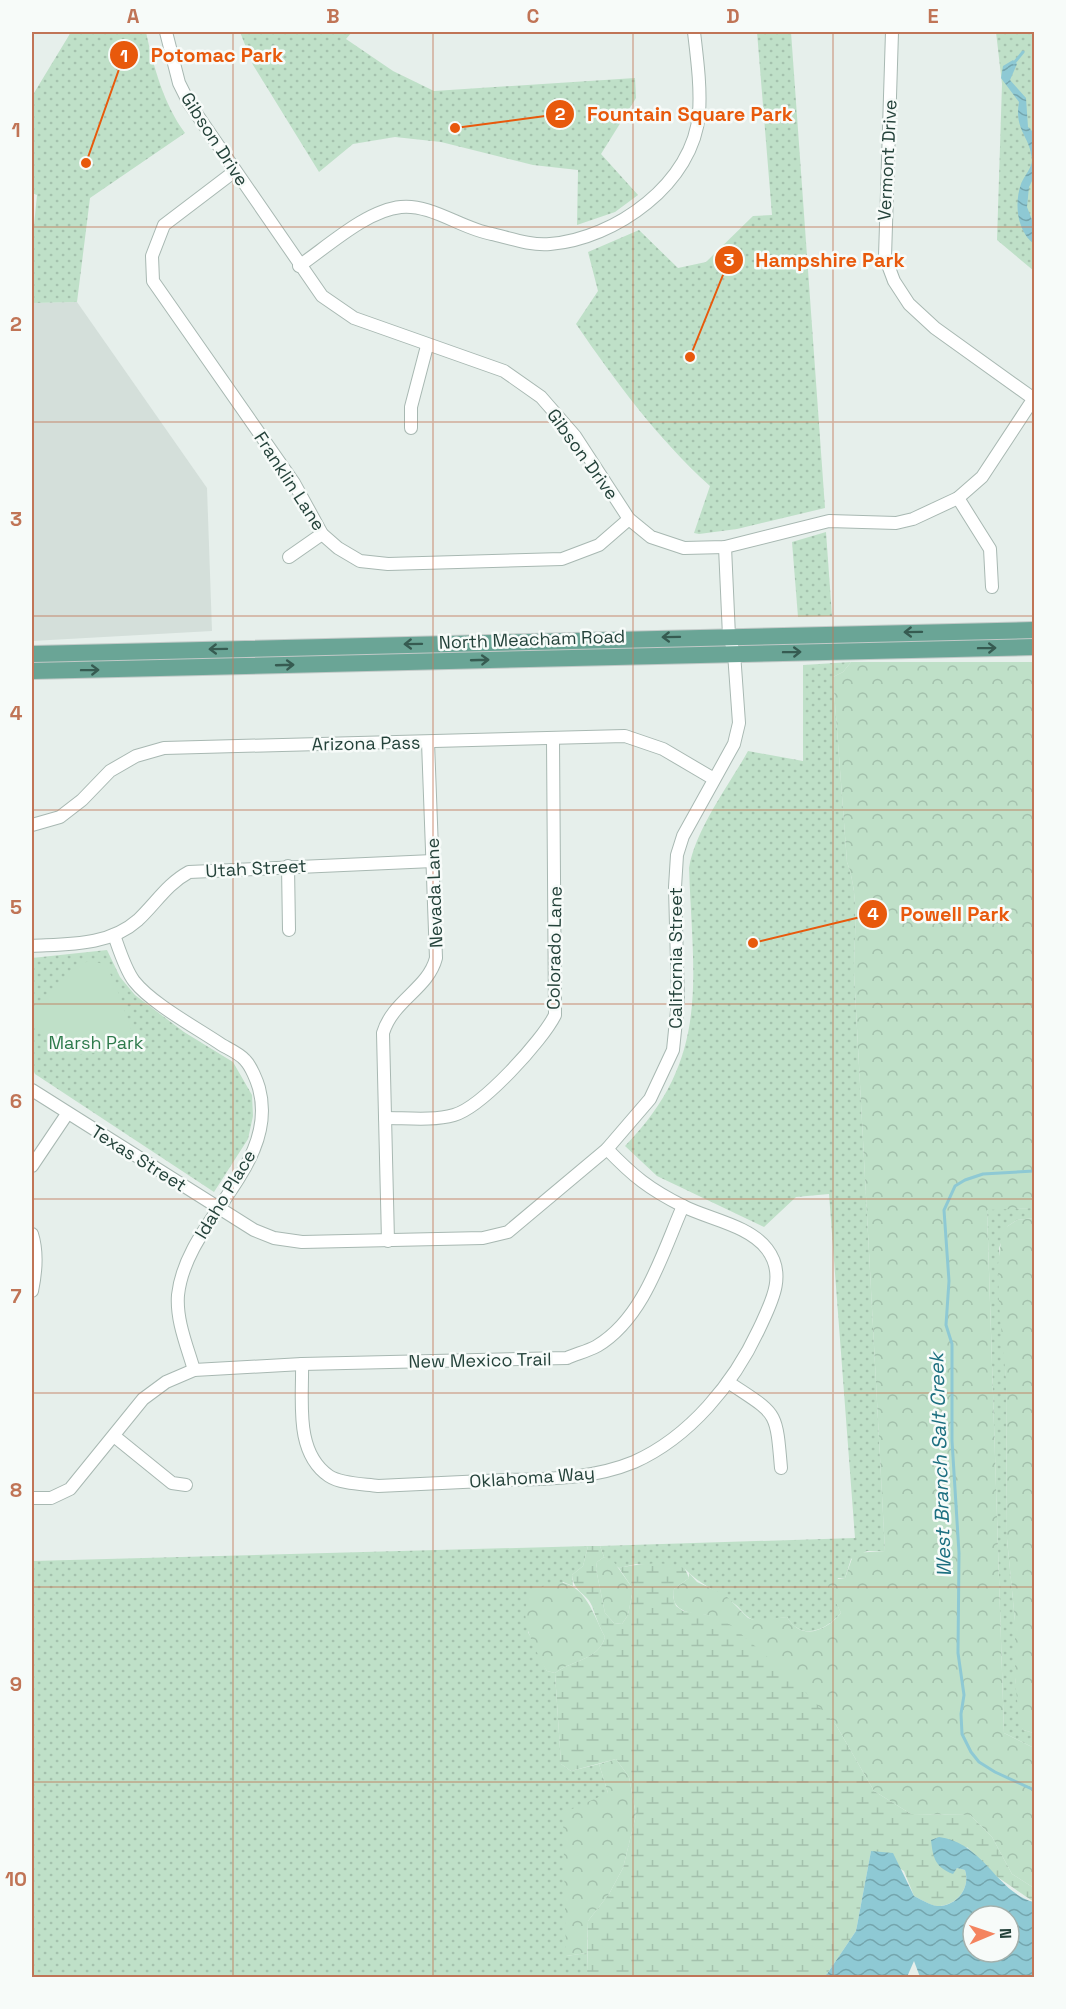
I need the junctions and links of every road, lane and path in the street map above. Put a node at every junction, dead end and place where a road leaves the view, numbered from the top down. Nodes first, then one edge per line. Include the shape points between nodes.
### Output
1 (166, 32) edge
2 (694, 32) edge
3 (892, 32) edge
4 (235, 171) junction
5 (299, 266) junction
6 (427, 346) junction
7 (1034, 398) edge
8 (411, 428) dead end
9 (958, 498) junction
10 (629, 519) junction
11 (322, 534) junction
12 (725, 547) junction
13 (289, 557) dead end
14 (992, 587) dead end
15 (1035, 630) edge
16 (729, 636) junction
17 (1035, 647) edge
18 (734, 653) junction
19 (32, 654) edge
20 (32, 671) edge
21 (553, 740) junction
22 (428, 742) junction
23 (714, 779) junction
24 (32, 825) edge
25 (433, 861) junction
26 (288, 866) junction
27 (289, 930) dead end
28 (114, 935) junction
29 (32, 946) edge
30 (32, 1090) edge
31 (67, 1114) junction
32 (385, 1118) junction
33 (608, 1149) junction
34 (32, 1166) edge
35 (683, 1206) junction
36 (218, 1207) junction
37 (32, 1234) edge
38 (388, 1241) junction
39 (32, 1291) edge
40 (302, 1364) junction
41 (194, 1370) junction
42 (728, 1382) junction
43 (114, 1436) junction
44 (781, 1468) dead end
45 (186, 1485) dead end
46 (32, 1498) edge

1 - 4 street, Gibson Drive via 179,83
2 - 5 street via 699,115 690,148 666,186 621,223 583,240 547,245 487,234 427,211 401,206 375,214
3 - 7 street, Vermont Drive via 885,257 894,281 909,304 935,328
4 - 5 street, Gibson Drive
4 - 11 street, Franklin Lane via 164,225 152,256 153,280 294,483
5 - 6 street, Gibson Drive via 322,296 354,318
6 - 8 street via 411,407
6 - 10 street, Gibson Drive via 504,371 542,397 575,436
7 - 9 street, Gibson Drive via 982,477
9 - 12 street, Gibson Drive via 896,523 829,521
9 - 14 street via 990,549
10 - 11 street, Franklin Lane via 598,545 562,559 543,560 388,564 360,561
10 - 12 street, Gibson Drive via 651,537 669,544 684,548
11 - 13 street
12 - 16 street, California Street
15 -> 16 main road, North Meacham Road
16 - 18 street, California Street
16 -> 19 main road, North Meacham Road
18 -> 17 main road, North Meacham Road
20 -> 18 main road, North Meacham Road
18 - 23 street, California Street via 739,723 734,744
21 - 22 street, Arizona Pass
21 - 23 street, Arizona Pass via 625,736 663,749
21 - 32 street, Colorado Lane via 555,1015 546,1032 507,1074 456,1115
22 - 24 street, Arizona Pass via 164,748 136,756 110,771 60,817
22 - 25 street, Nevada Lane
23 - 33 street, California Street via 677,855 678,1001 673,1050 650,1099
25 - 26 street, Utah Street
25 - 32 street, Nevada Lane via 436,958 433,970 388,1016 383,1033
26 - 27 street
26 - 28 street, Utah Street via 189,872 174,880 138,920
28 - 29 street, Utah Street via 90,942
28 - 36 street, Idaho Place via 134,981 164,1007 245,1060 259,1088 262,1115 258,1138 249,1162
30 - 31 street, Texas Street
31 - 34 street
31 - 36 street, Texas Street
32 - 38 street, Nevada Lane
33 - 35 street via 640,1182
33 - 38 street, California Street via 508,1232 483,1238
35 - 40 street, New Mexico Trail via 634,1308 623,1324 596,1346 567,1358
35 - 42 street, Oklahoma Way via 751,1235 767,1248 776,1267 777,1287 748,1352
36 - 38 street, Texas Street via 274,1238 302,1242
36 - 41 street, Idaho Place via 191,1250 178,1296 179,1321
37 - 39 street via 36,1271
40 - 41 street, New Mexico Trail
40 - 42 street, Oklahoma Way via 305,1444 314,1460 329,1476 378,1486 599,1473 635,1461 672,1439
41 - 43 street via 166,1382 143,1399
42 - 44 street via 768,1409 776,1419
43 - 45 street via 172,1483
43 - 46 street via 70,1489 51,1498

